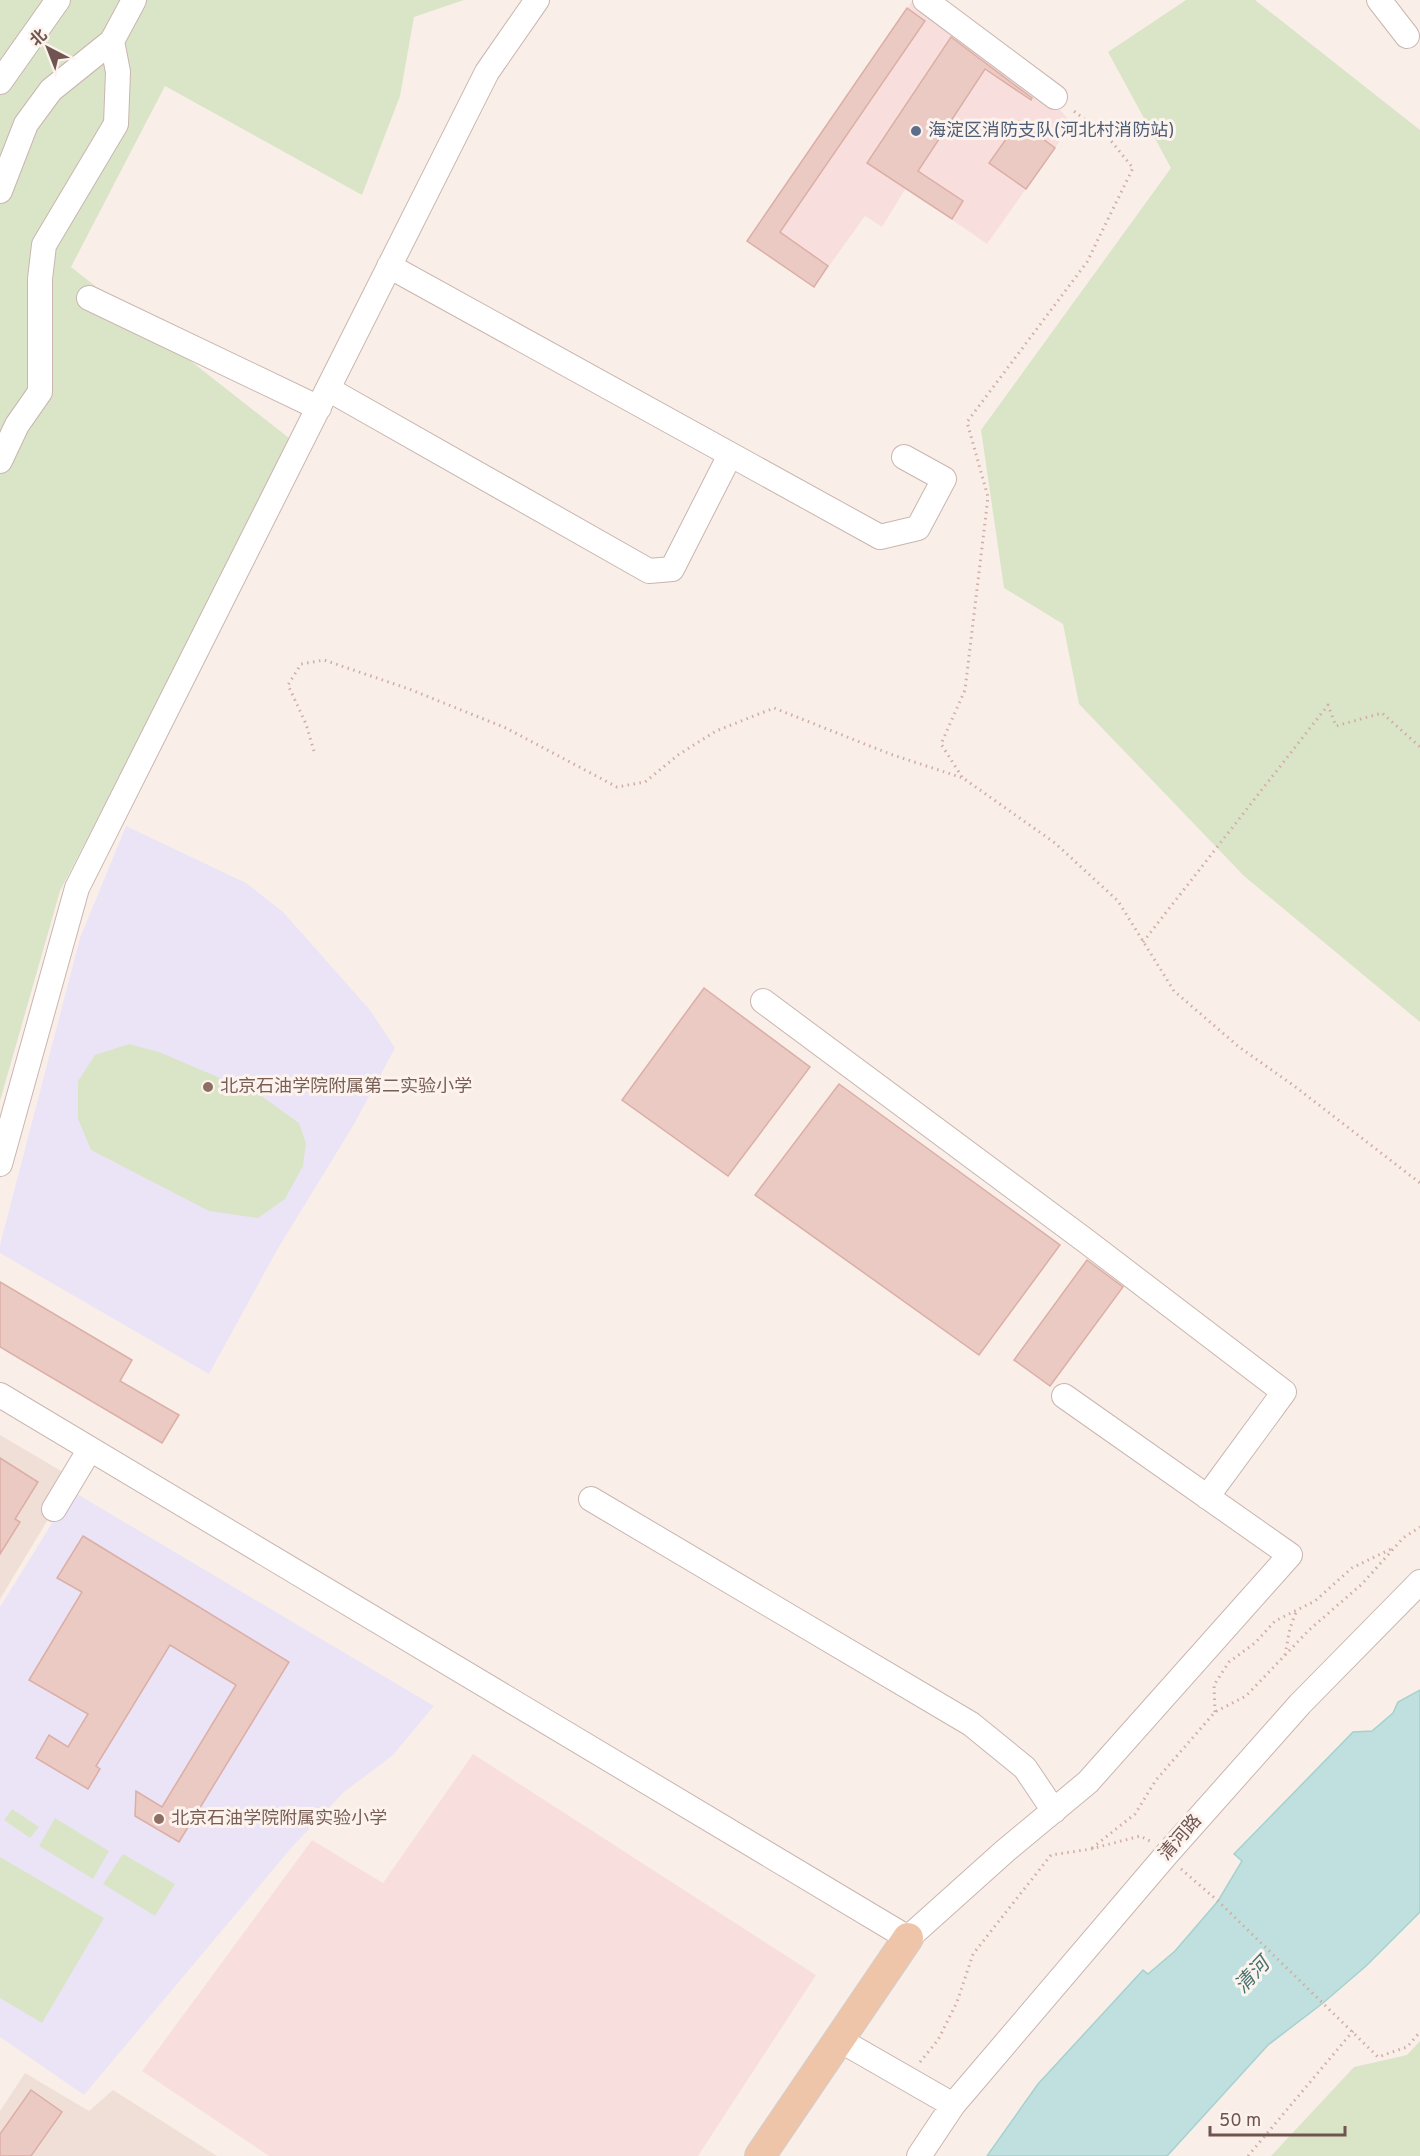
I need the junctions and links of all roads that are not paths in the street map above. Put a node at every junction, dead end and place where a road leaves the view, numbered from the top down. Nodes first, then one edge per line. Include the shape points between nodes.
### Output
1 (57, 0) edge
2 (134, 0) edge
3 (537, 0) edge
4 (925, 0) edge
5 (1379, 0) edge
6 (1407, 36) dead end
7 (112, 41) junction
8 (0, 82) edge
9 (1055, 97) road end
10 (0, 191) edge
11 (390, 266) junction
12 (89, 298) dead end
13 (323, 399) junction
14 (730, 454) junction
15 (904, 457) dead end
16 (0, 461) edge
17 (763, 1001) dead end
18 (0, 1164) edge
19 (0, 1395) edge
20 (1064, 1396) dead end
21 (90, 1449) junction
22 (1207, 1497) junction
23 (591, 1499) dead end
24 (54, 1509) dead end
25 (1420, 1582) edge
26 (1054, 1810) junction
27 (908, 1938) junction
28 (838, 2039) junction
29 (953, 2105) junction
30 (759, 2156) edge
31 (920, 2156) edge

1 - 8 street
2 - 7 street
3 - 11 street via 487,72
4 - 9 street
5 - 6 street
7 - 10 street via 51,90 26,123
7 - 16 street via 118,72 116,124 44,246 40,279 40,392 17,425
11 - 13 street
11 - 14 street
12 - 13 street
13 - 14 street via 649,571 672,569
13 - 18 street via 77,888
14 - 15 street via 880,537 918,528 944,479
17 - 22 street via 1284,1392
19 - 21 street
20 - 22 street
21 - 24 street
21 - 27 street
22 - 26 street via 1290,1555 1088,1782
23 - 26 street via 971,1724 1025,1768
25 - 29 street, 清河路 via 1300,1704
26 - 27 street
27 - 28 main road
28 - 29 street
28 - 30 main road
29 - 31 street, 清河路

